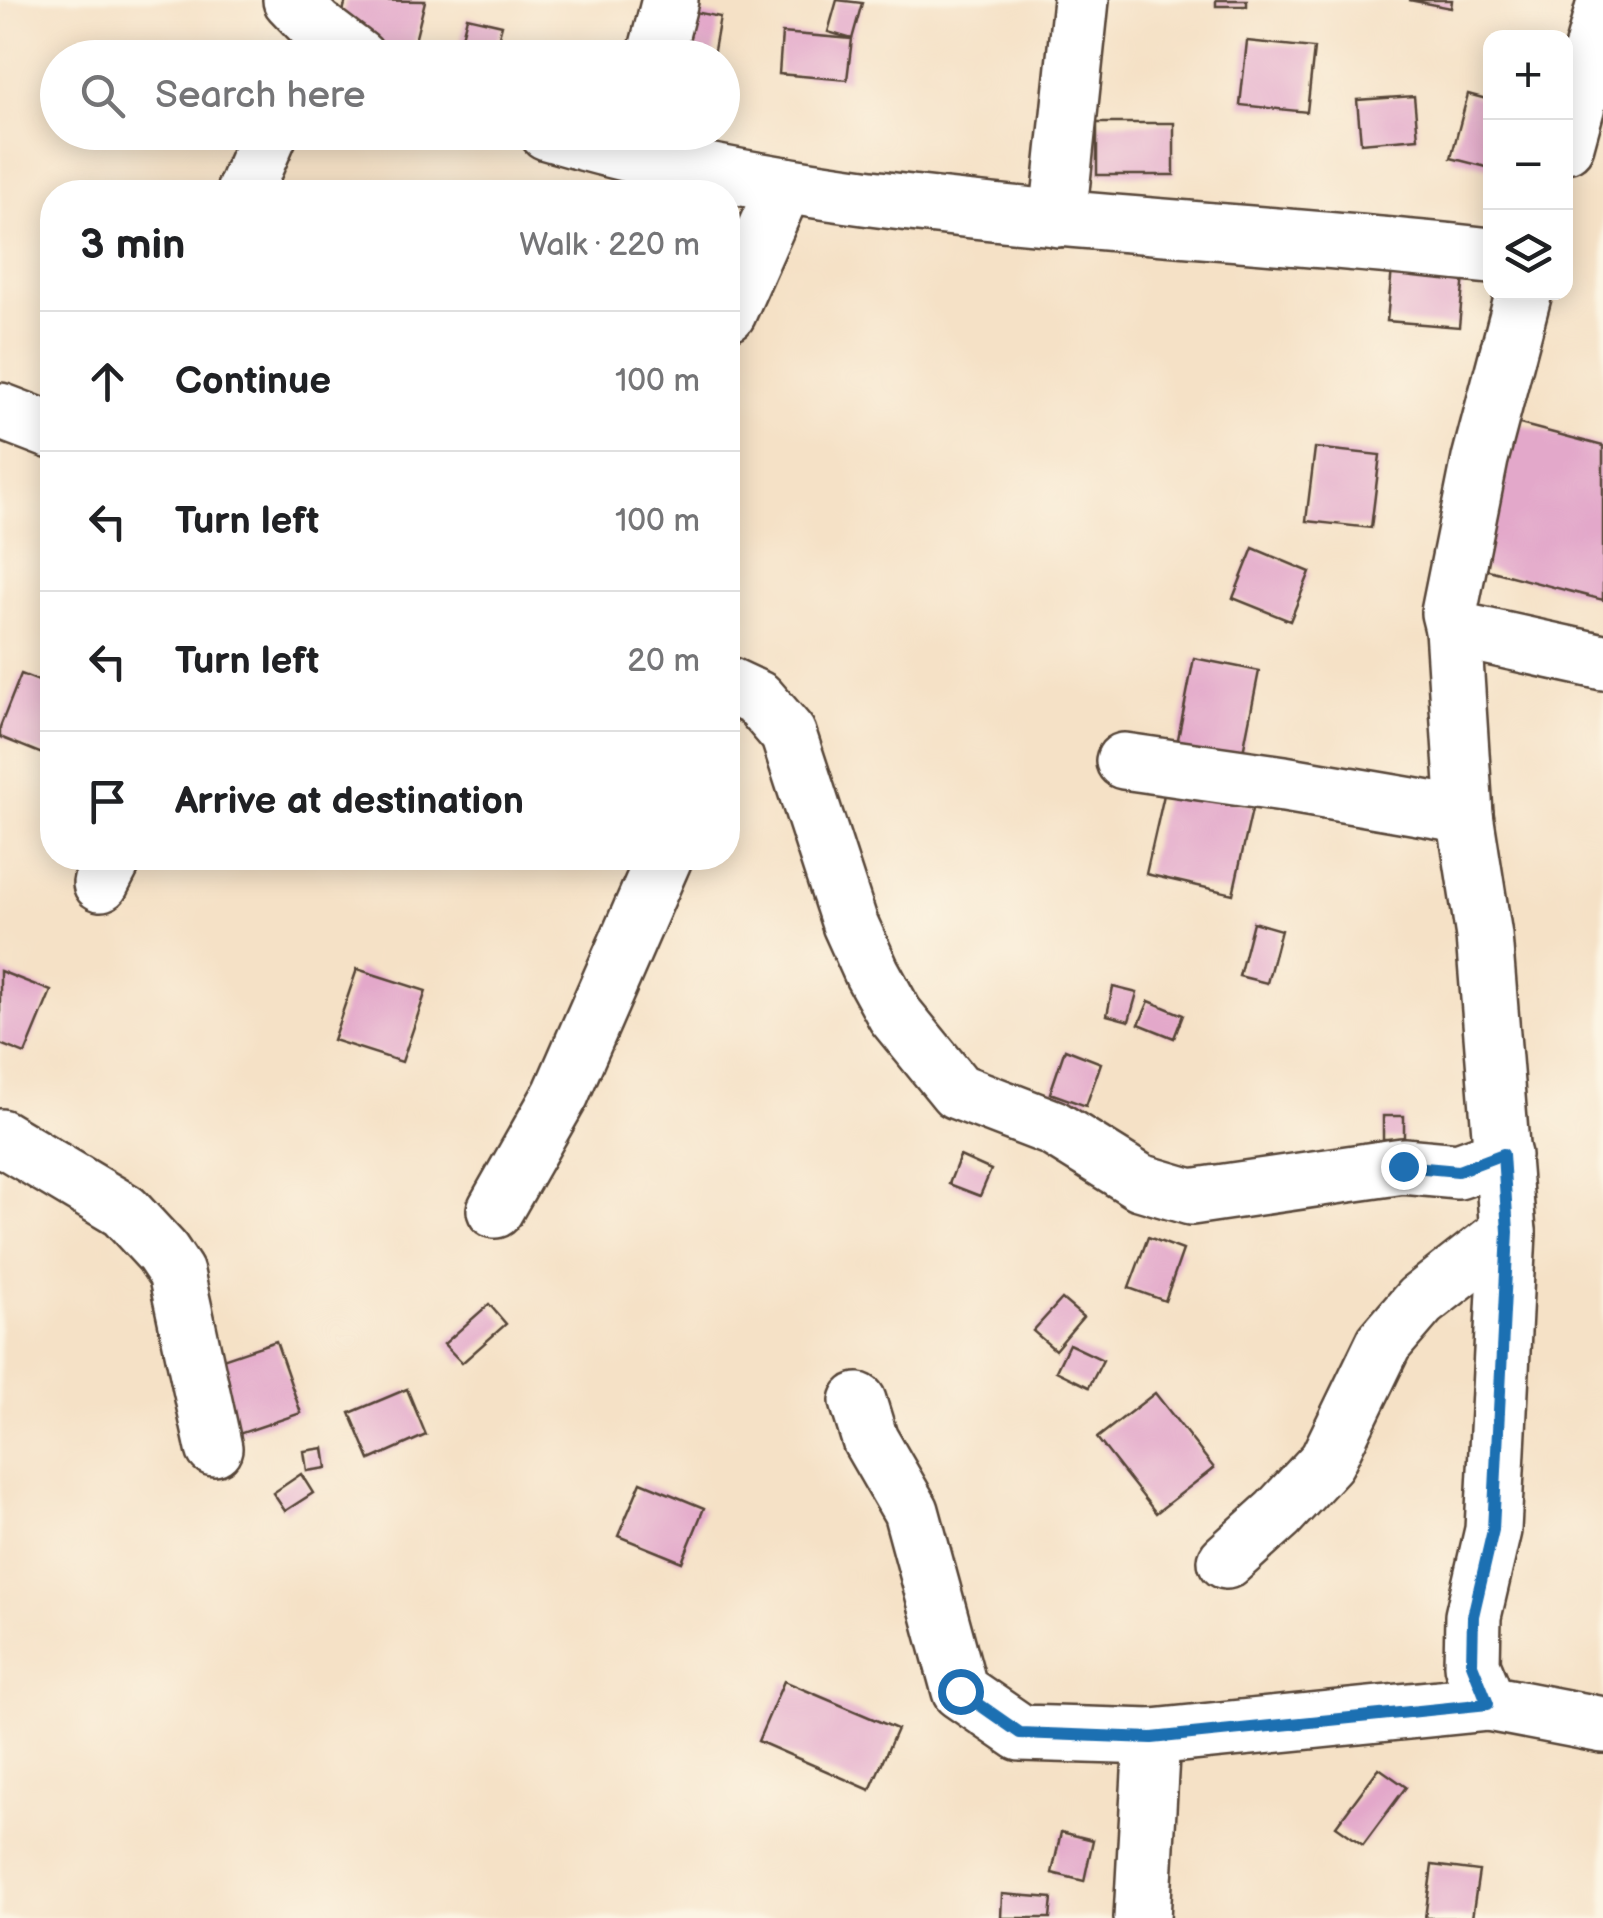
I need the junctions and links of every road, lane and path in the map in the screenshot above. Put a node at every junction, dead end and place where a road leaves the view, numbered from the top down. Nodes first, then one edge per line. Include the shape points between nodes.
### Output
1 (670, 0) edge
2 (1081, 0) edge
3 (1590, 15) edge
4 (660, 40) edge
5 (1571, 120) edge
6 (262, 150) edge
7 (651, 150) edge
8 (249, 180) edge
9 (786, 185) junction
10 (1058, 219) junction
11 (1483, 255) edge
12 (740, 287) edge
13 (1522, 300) edge
14 (0, 411) edge
15 (40, 426) edge
16 (1453, 629) junction
17 (1603, 662) edge
18 (740, 691) edge
19 (1124, 761) dead end
20 (1464, 815) junction
21 (659, 870) edge
22 (0, 1137) edge
23 (1503, 1154) junction
24 (495, 1210) dead end
25 (1508, 1232) junction
26 (858, 1401) dead end
27 (214, 1448) dead end
28 (1226, 1561) dead end
29 (1488, 1704) junction
30 (1603, 1725) edge
31 (1152, 1738) junction
32 (1142, 1918) edge

1 - 4 street
2 - 10 street
3 - 5 street
6 - 8 street
7 - 9 street
9 - 10 street
9 - 12 street
10 - 11 street
13 - 16 street via 1452,591
14 - 15 street
16 - 17 street
16 - 20 street
18 - 23 street via 758,699 788,734 872,973 896,1015 957,1091 1053,1128 1140,1182 1191,1197 1403,1166 1458,1171
19 - 20 street
20 - 23 street via 1484,936
21 - 24 street via 561,1094
22 - 27 street via 124,1211 162,1252 176,1273
23 - 25 street
25 - 28 street via 1420,1301 1384,1343 1327,1462
25 - 29 street via 1493,1530 1473,1616 1472,1664
26 - 31 street via 870,1440 910,1511 960,1691 1020,1733
29 - 30 street
29 - 31 street
31 - 32 street

